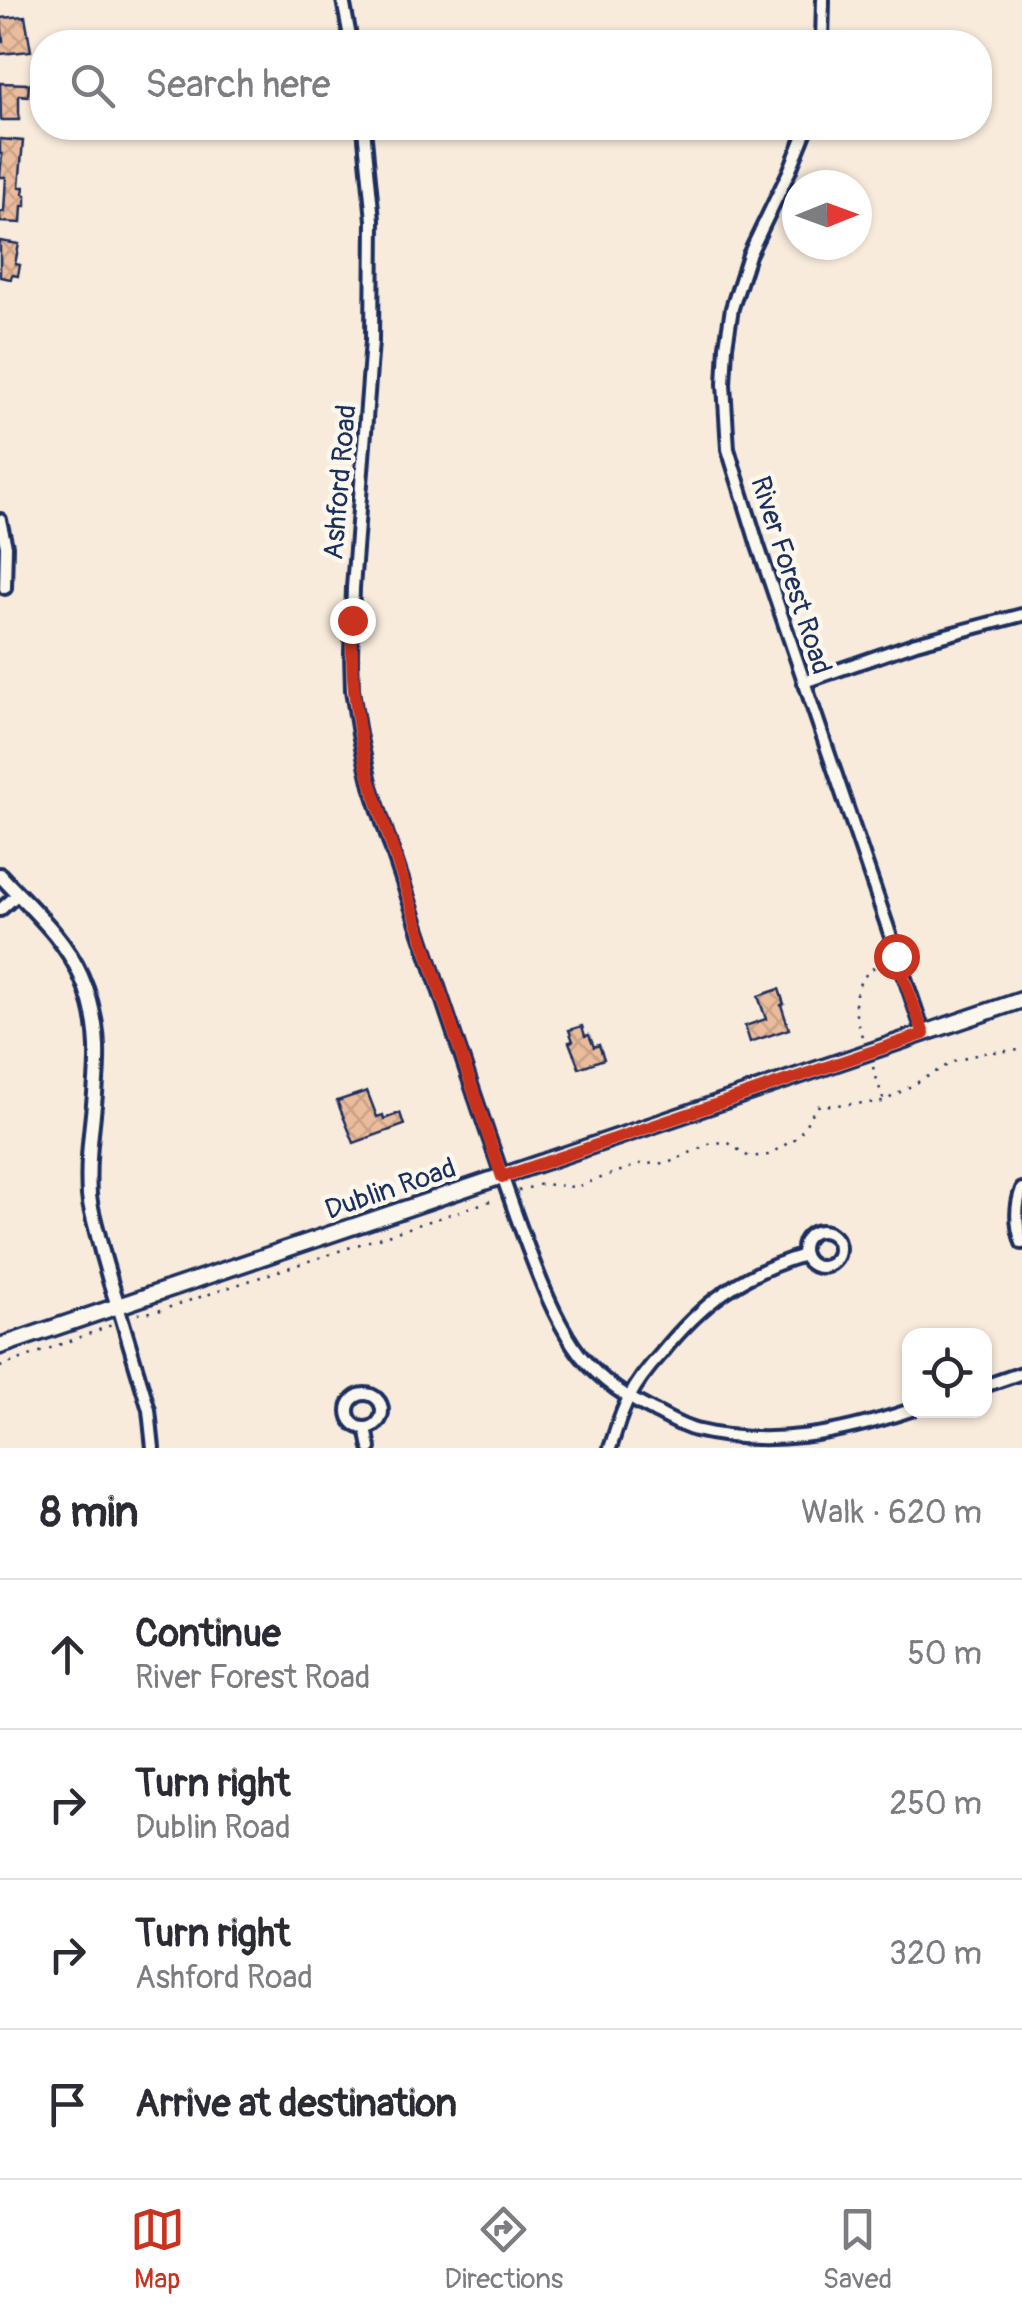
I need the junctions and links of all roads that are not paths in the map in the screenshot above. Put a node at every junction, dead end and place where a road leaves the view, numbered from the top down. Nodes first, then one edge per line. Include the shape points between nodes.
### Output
1 (343, 0) edge
2 (823, 0) edge
3 (349, 30) edge
4 (822, 30) edge
5 (365, 140) edge
6 (802, 140) edge
7 (0, 520) edge
8 (5, 588) dead end
9 (1022, 615) edge
10 (804, 682) junction
11 (0, 874) edge
12 (18, 894) junction
13 (0, 910) edge
14 (1022, 1000) edge
15 (924, 1034) junction
16 (502, 1177) junction
17 (1022, 1189) edge
18 (1022, 1243) edge
19 (804, 1254) dead end
20 (118, 1306) junction
21 (0, 1346) edge
22 (1022, 1373) edge
23 (992, 1383) edge
24 (628, 1399) junction
25 (902, 1413) edge
26 (366, 1428) dead end
27 (764, 1445) edge
28 (153, 1448) edge
29 (370, 1448) edge
30 (610, 1448) edge

1 - 3 street
2 - 4 street
5 - 16 street, Ashford Road via 373,220 372,341 352,690 371,786
6 - 10 street, River Forest Road via 738,286 724,384 736,478
7 - 8 street
9 - 10 street
10 - 15 street, River Forest Road
11 - 12 street
12 - 13 street
12 - 20 street via 67,949 92,1005 98,1035 89,1198
14 - 15 main road, Dublin Road
15 - 16 main road, Dublin Road
16 - 20 main road, Dublin Road
16 - 24 street, Ashford Road via 557,1318 576,1349
17 - 18 street via 1016,1205
19 - 24 street via 709,1301
20 - 21 main road, Dublin Road
20 - 28 street via 149,1410
22 - 23 street
24 - 27 street, Ashford Road via 692,1430
24 - 30 street
25 - 27 street, Ashford Road
26 - 29 street

